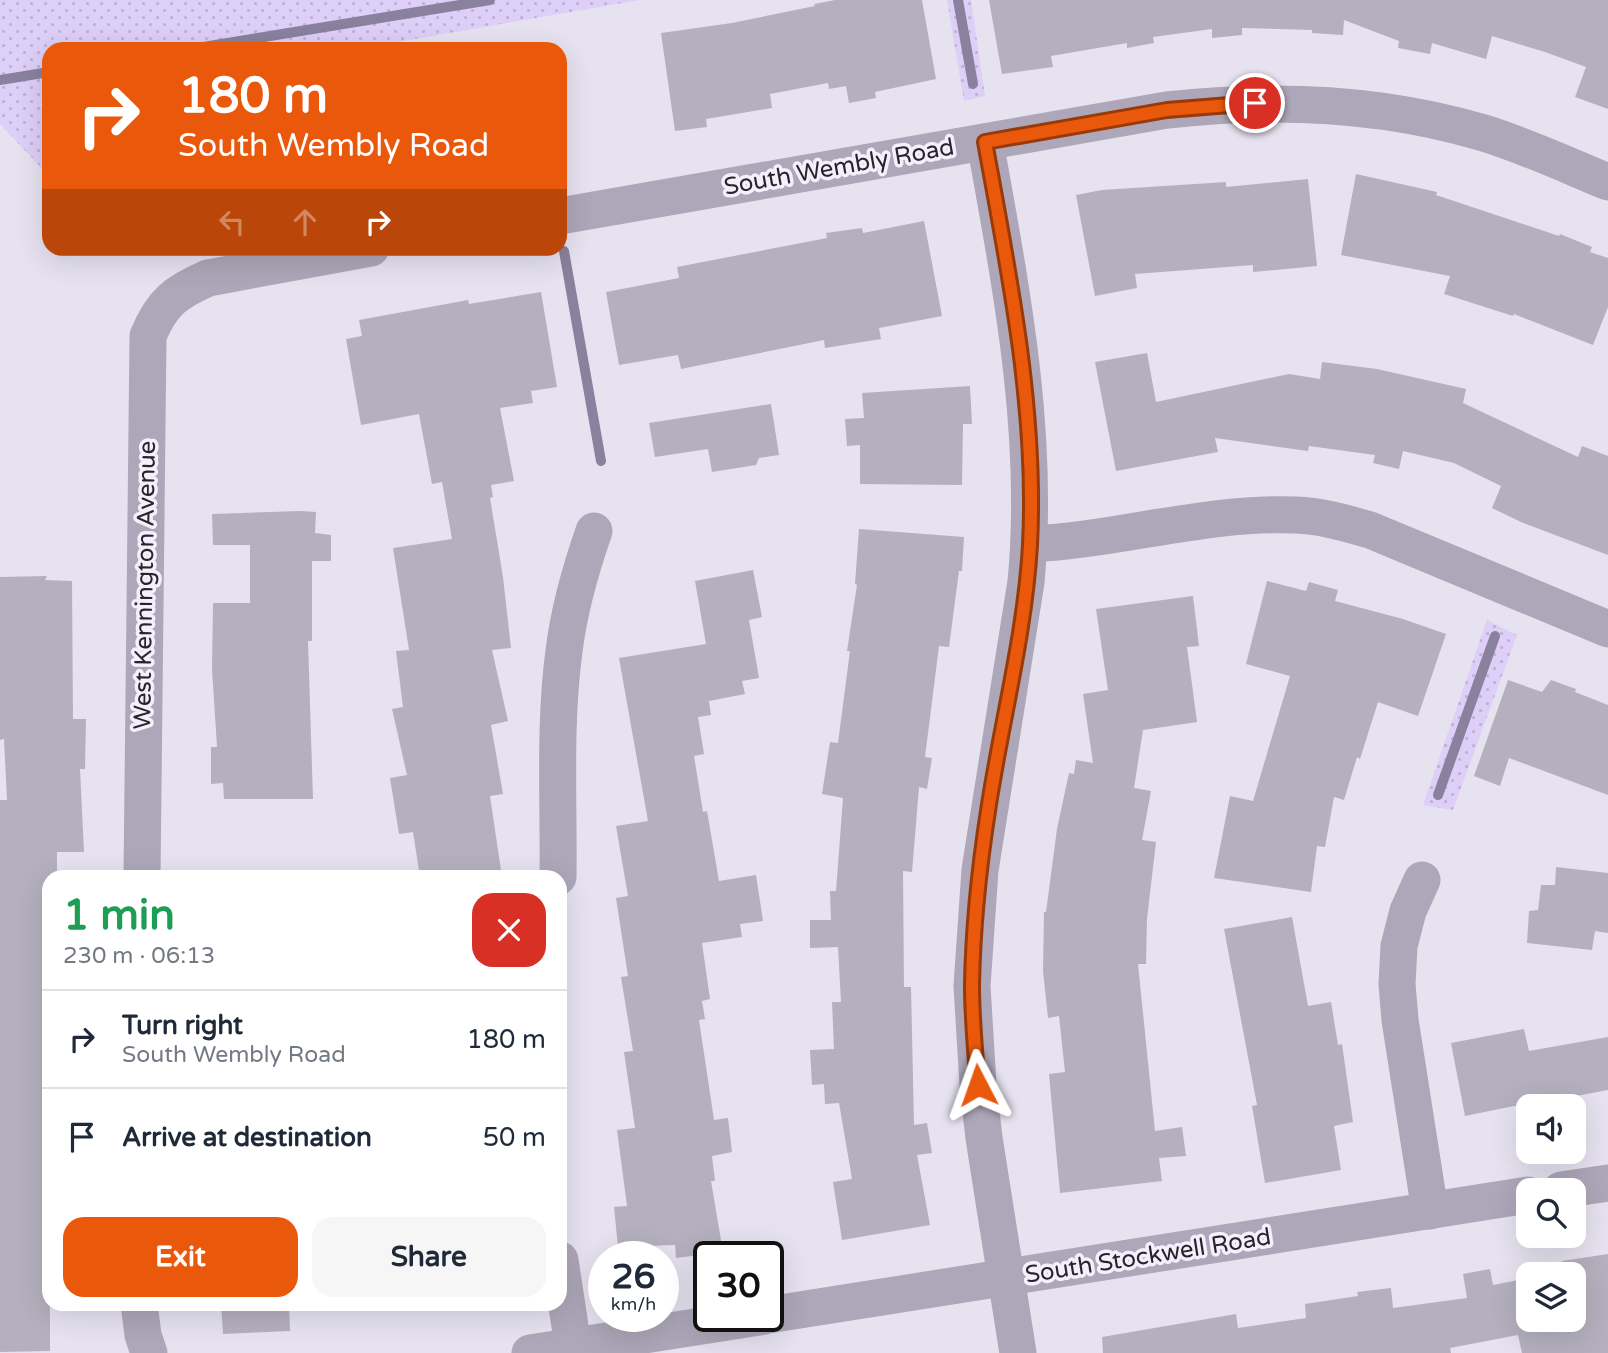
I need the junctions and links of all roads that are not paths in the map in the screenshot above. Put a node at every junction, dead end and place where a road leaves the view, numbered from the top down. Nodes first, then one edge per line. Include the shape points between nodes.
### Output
1 (985, 142) junction
2 (1608, 182) edge
3 (567, 215) edge
4 (326, 256) edge
5 (594, 531) dead end
6 (1030, 544) junction
7 (1608, 629) edge
8 (142, 870) edge
9 (558, 870) edge
10 (1422, 880) dead end
11 (1608, 1183) edge
12 (1586, 1186) edge
13 (1516, 1197) edge
14 (1430, 1211) junction
15 (1006, 1278) junction
16 (567, 1306) edge
17 (140, 1311) edge
18 (784, 1313) edge
19 (693, 1327) edge
20 (573, 1346) junction
21 (149, 1353) edge
22 (530, 1353) edge
23 (1018, 1353) edge

1 - 2 street, South Wembly Road via 1211,105 1349,106 1486,134
1 - 3 street, South Wembly Road
1 - 6 street via 1024,384 1030,446
4 - 8 street, West Kennington Avenue via 230,273 188,287 170,299 148,336
5 - 9 street via 564,651
6 - 7 street via 1248,516 1298,514 1333,519 1381,534
6 - 15 street via 1015,663 988,809 972,986 978,1085
10 - 14 street via 1399,946 1397,984
11 - 12 street
13 - 14 street, South Stockwell Road
14 - 15 street, South Stockwell Road
15 - 18 street, South Stockwell Road
15 - 23 street
16 - 20 street
17 - 21 street
19 - 20 street, South Stockwell Road
20 - 22 street, South Stockwell Road

